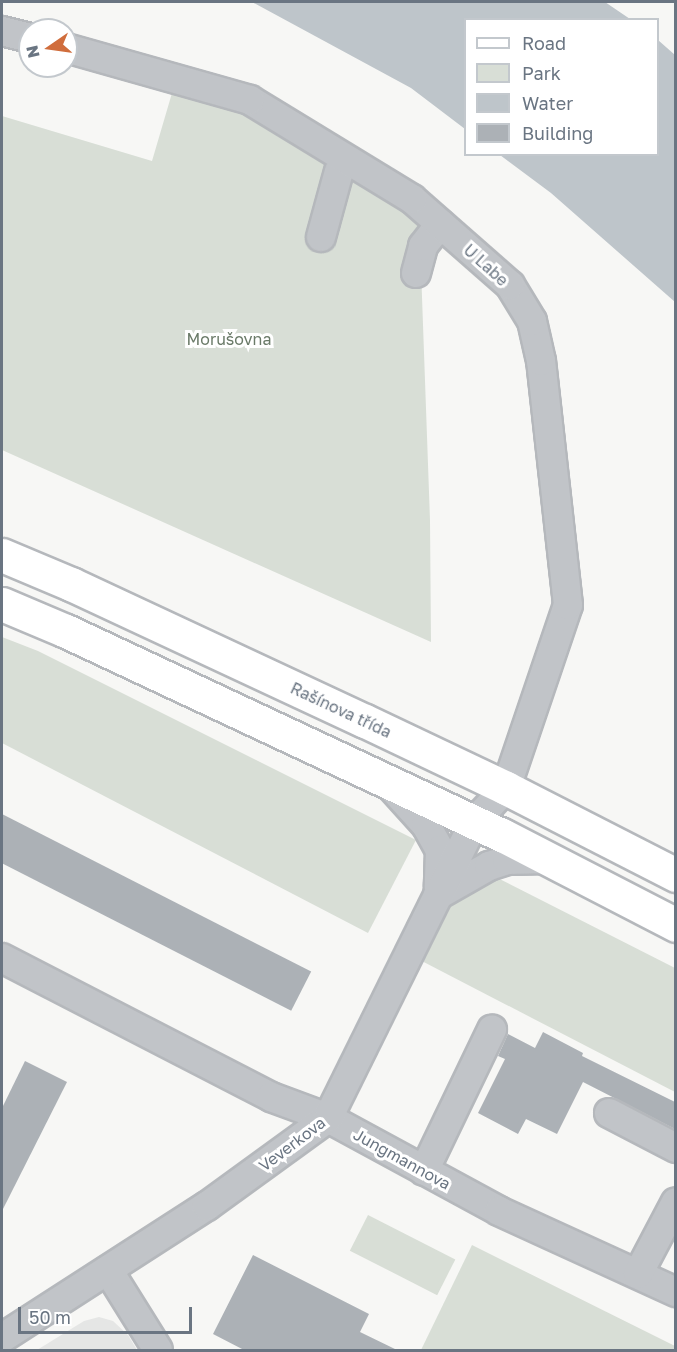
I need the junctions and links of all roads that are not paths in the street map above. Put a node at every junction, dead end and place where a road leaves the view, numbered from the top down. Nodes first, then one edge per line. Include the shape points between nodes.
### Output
1 (2, 31) edge
2 (18, 35) edge
3 (78, 51) edge
4 (339, 171) dead end
5 (440, 224) junction
6 (321, 237) dead end
7 (416, 273) dead end
8 (2, 555) edge
9 (2, 604) edge
10 (386, 780) junction
11 (506, 788) junction
12 (474, 822) junction
13 (548, 859) junction
14 (675, 875) edge
15 (438, 895) junction
16 (675, 925) edge
17 (2, 958) edge
18 (492, 1030) dead end
19 (609, 1113) dead end
20 (328, 1118) junction
21 (675, 1148) edge
22 (424, 1171) junction
23 (675, 1202) edge
24 (108, 1270) junction
25 (639, 1274) junction
26 (675, 1293) edge
27 (2, 1338) edge
28 (158, 1350) edge

1 - 2 street
3 - 5 street, U Labe via 250,100 412,200
4 - 6 street
5 - 7 street via 423,246
5 - 11 street, U Labe via 510,285 532,321 542,372 568,605
8 - 11 main road, Rašínova třída
9 - 10 main road
10 - 12 main road
10 - 15 street via 426,825 440,850
11 - 12 street, Veverkova
11 - 14 main road, Rašínova třída
12 - 13 main road
12 - 15 street, Veverkova
13 - 15 street via 507,860
13 - 16 main road
15 - 20 street, Veverkova
17 - 20 street, Jungmannova via 271,1097
18 - 22 street
19 - 21 street
20 - 22 street, Jungmannova
20 - 24 street, Veverkova via 207,1206
22 - 25 street, Jungmannova via 499,1211
23 - 25 street
24 - 27 street, Veverkova
24 - 28 street
25 - 26 street, Jungmannova

